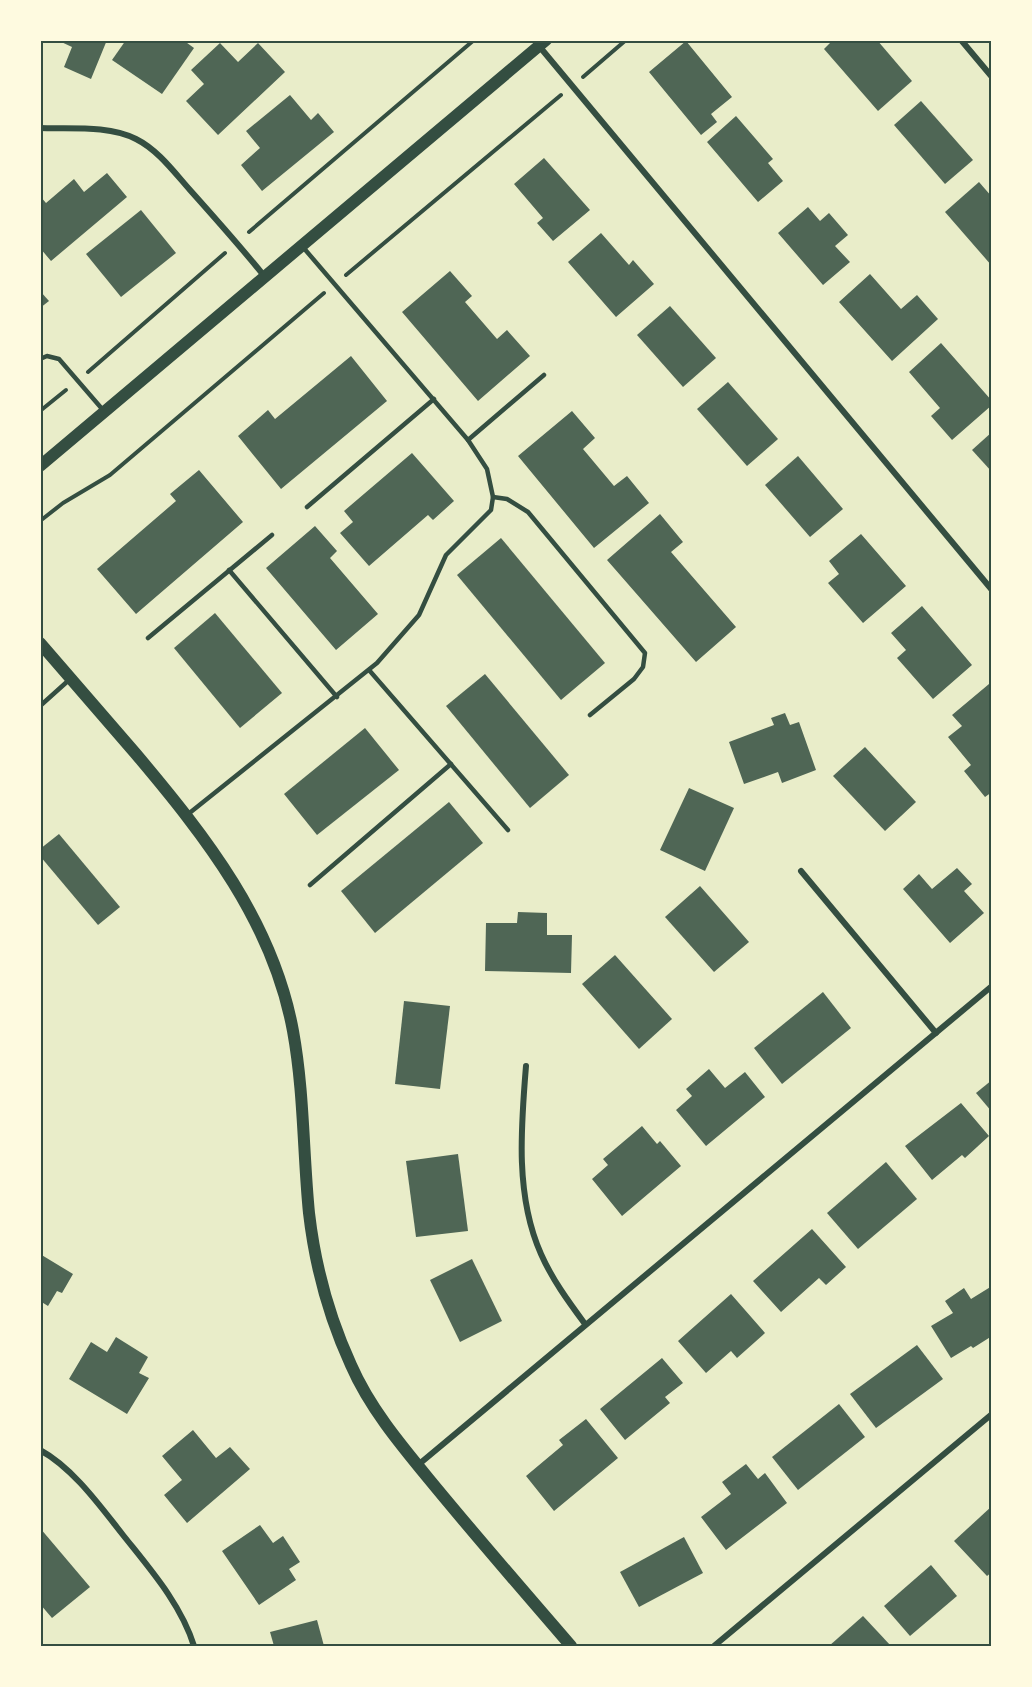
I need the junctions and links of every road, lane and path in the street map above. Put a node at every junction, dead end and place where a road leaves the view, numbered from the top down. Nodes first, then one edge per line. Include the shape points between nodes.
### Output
1 (474, 40) edge
2 (626, 40) edge
3 (961, 40) edge
4 (542, 43) edge
5 (992, 78) edge
6 (572, 85) junction
7 (40, 128) edge
8 (251, 231) dead end
9 (302, 246) junction
10 (221, 257) dead end
11 (265, 278) junction
12 (335, 284) junction
13 (40, 359) edge
14 (544, 375) dead end
15 (78, 380) junction
16 (434, 399) junction
17 (40, 411) edge
18 (105, 412) junction
19 (468, 440) junction
20 (40, 466) edge
21 (493, 497) junction
22 (307, 507) dead end
23 (40, 521) edge
24 (272, 535) dead end
25 (229, 570) junction
26 (992, 590) edge
27 (148, 638) dead end
28 (40, 643) edge
29 (369, 670) junction
30 (71, 678) junction
31 (337, 697) junction
32 (40, 706) edge
33 (590, 715) dead end
34 (451, 764) junction
35 (187, 815) junction
36 (508, 830) dead end
37 (801, 871) dead end
38 (310, 885) dead end
39 (992, 986) edge
40 (936, 1033) junction
41 (526, 1066) dead end
42 (585, 1324) junction
43 (992, 1414) edge
44 (40, 1450) edge
45 (418, 1465) junction
46 (194, 1647) edge
47 (571, 1647) edge
48 (714, 1647) edge

1 - 8 path
2 - 6 path
3 - 5 street
4 - 6 street
4 - 9 main road
6 - 12 path
6 - 26 street
7 - 11 street via 120,133 148,146
9 - 11 main road
9 - 12 lane
10 - 15 path
11 - 18 main road
12 - 16 lane
12 - 23 path via 110,475
13 - 15 lane via 59,359
14 - 19 lane
15 - 17 path
15 - 18 lane
16 - 19 lane
16 - 22 lane
18 - 20 main road
19 - 21 lane via 487,469
21 - 29 lane via 491,510 446,555 419,615
21 - 33 lane via 507,499 528,512 645,653 643,667 634,679
24 - 25 lane
25 - 27 lane
25 - 31 lane
28 - 30 main road
29 - 31 lane
29 - 34 lane
30 - 32 lane
30 - 35 main road
31 - 35 lane
34 - 36 lane
34 - 38 lane
35 - 45 main road via 246,901 276,968 293,1030 309,1215 325,1294 351,1367 367,1396
37 - 40 street
39 - 40 street
40 - 42 street
41 - 42 street via 522,1115 524,1186 529,1214 549,1272
42 - 45 street
43 - 48 street
44 - 46 street via 76,1479 102,1507 159,1580 185,1623
45 - 47 main road

